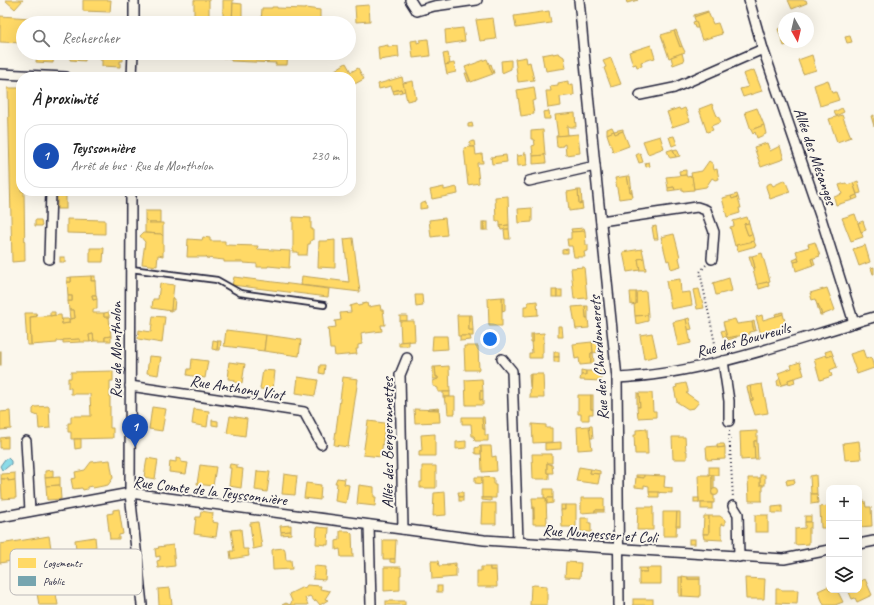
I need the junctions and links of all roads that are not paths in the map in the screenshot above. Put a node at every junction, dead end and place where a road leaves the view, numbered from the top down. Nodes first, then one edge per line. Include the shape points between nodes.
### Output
1 (134, 0) edge
2 (410, 0) edge
3 (477, 0) edge
4 (579, 0) edge
5 (749, 0) edge
6 (134, 16) edge
7 (763, 49) junction
8 (133, 60) edge
9 (132, 72) edge
10 (0, 74) edge
11 (16, 75) edge
12 (640, 95) dead end
13 (595, 166) junction
14 (529, 181) dead end
15 (51, 196) edge
16 (131, 196) edge
17 (601, 221) junction
18 (712, 258) road end
19 (49, 259) dead end
20 (131, 269) junction
21 (324, 305) dead end
22 (874, 317) edge
23 (854, 323) junction
24 (407, 358) dead end
25 (502, 358) dead end
26 (721, 361) junction
27 (617, 378) junction
28 (130, 386) junction
29 (729, 421) road end
30 (26, 441) dead end
31 (320, 444) dead end
32 (130, 493) junction
33 (733, 506) road end
34 (30, 511) junction
35 (0, 517) edge
36 (369, 525) junction
37 (403, 529) junction
38 (874, 541) edge
39 (518, 542) junction
40 (862, 543) edge
41 (136, 549) edge
42 (619, 549) junction
43 (826, 551) edge
44 (739, 557) junction
45 (141, 595) edge
46 (142, 605) edge
47 (371, 605) edge
48 (619, 605) edge

1 - 6 street
2 - 3 street via 417,11
4 - 13 street, Rue des Chardonnerets
5 - 7 street, Allée des Mésanges
7 - 12 street via 674,88
7 - 23 street, Allée des Mésanges
8 - 9 street
10 - 11 street
13 - 14 street
13 - 17 street, Rue des Chardonnerets
15 - 19 street
16 - 20 street, Rue de Montholon
17 - 18 street via 696,207 706,210 714,232
17 - 27 street, Rue des Chardonnerets
20 - 21 lane via 217,280 240,293
20 - 28 street, Rue de Montholon
22 - 23 street, Rue des Bouvreuils
23 - 26 street, Rue des Bouvreuils via 753,354
24 - 37 street, Allée des Bergeronnettes via 400,375
25 - 39 street via 512,371
26 - 27 street, Rue des Bouvreuils via 642,377
26 - 29 street via 729,402
27 - 42 street, Rue des Chardonnerets
28 - 31 street, Rue Anthony Viot via 304,412
28 - 32 street, Rue de Montholon
30 - 34 street
32 - 34 street, Rue Comte de la Teyssonnière
32 - 36 street, Rue Comte de la Teyssonnière
32 - 41 street, Rue de Montholon
33 - 44 street via 738,514
34 - 35 street, Rue Comte de la Teyssonnière
36 - 37 street, Rue Nungesser et Coli
36 - 47 street
37 - 39 street, Rue Nungesser et Coli
38 - 40 street
39 - 42 street, Rue Nungesser et Coli
42 - 44 street, Rue Nungesser et Coli
42 - 48 street, Rue des Chardonnerets
43 - 44 street, Rue Nungesser et Coli via 784,559
45 - 46 street, Rue de Montholon

